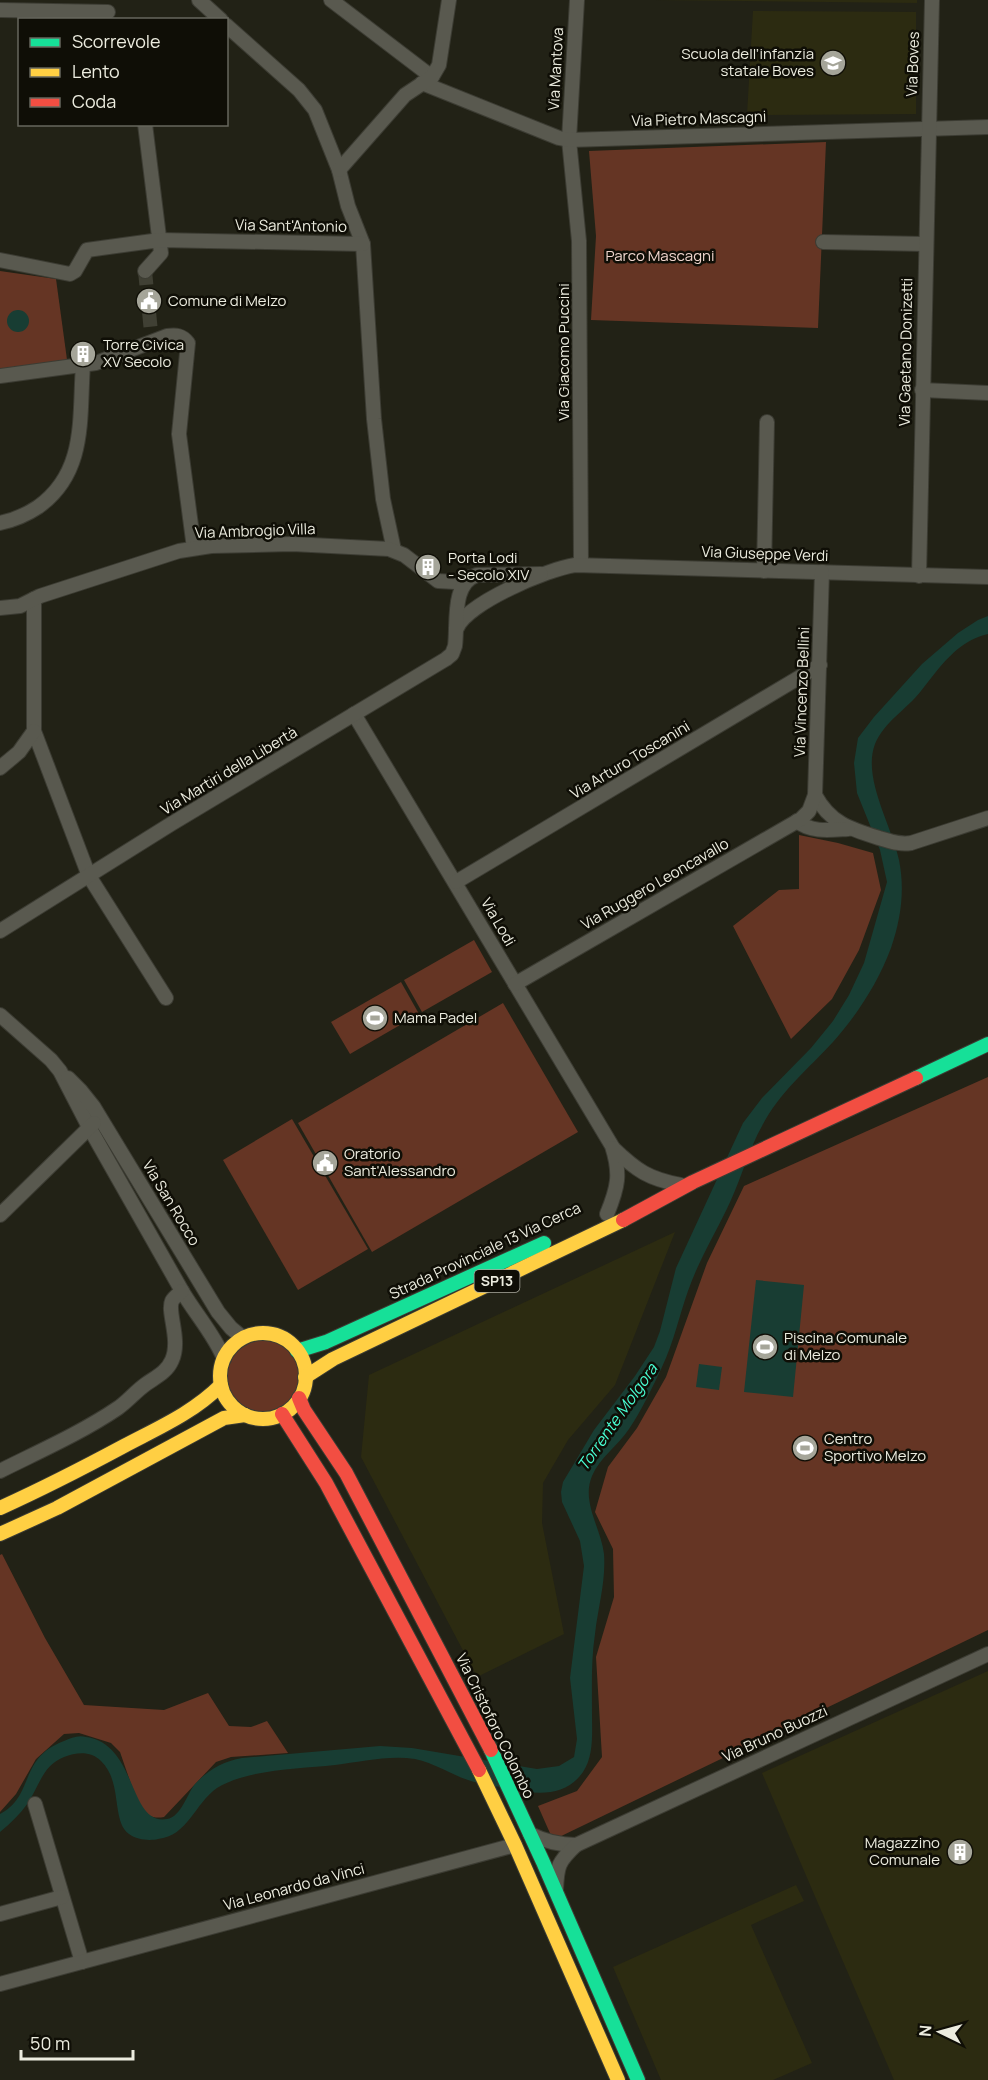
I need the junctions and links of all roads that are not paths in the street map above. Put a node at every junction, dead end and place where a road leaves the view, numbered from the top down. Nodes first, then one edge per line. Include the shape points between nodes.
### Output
1 (200, 0) edge
2 (331, 0) edge
3 (449, 0) edge
4 (577, 0) edge
5 (932, 0) edge
6 (0, 10) edge
7 (108, 11) edge
8 (219, 18) edge
9 (228, 27) edge
10 (427, 80) junction
11 (145, 126) edge
12 (988, 127) edge
13 (928, 128) junction
14 (569, 140) junction
15 (339, 170) junction
16 (160, 240) junction
17 (823, 242) dead end
18 (363, 244) junction
19 (925, 244) junction
20 (0, 260) edge
21 (145, 271) tunnel mouth
22 (83, 366) junction
23 (0, 376) edge
24 (922, 390) junction
25 (988, 393) edge
26 (767, 422) dead end
27 (7, 522) edge
28 (194, 548) junction
29 (394, 550) junction
30 (581, 565) junction
31 (764, 571) junction
32 (822, 572) junction
33 (541, 574) junction
34 (476, 575) junction
35 (919, 576) junction
36 (988, 578) edge
37 (34, 598) junction
38 (486, 602) junction
39 (0, 608) edge
40 (457, 628) junction
41 (820, 665) junction
42 (354, 714) junction
43 (34, 731) junction
44 (0, 768) edge
45 (815, 795) junction
46 (809, 811) joint
47 (988, 818) edge
48 (797, 821) junction
49 (852, 830) junction
50 (89, 876) junction
51 (456, 882) junction
52 (0, 930) edge
53 (515, 984) junction
54 (166, 998) dead end
55 (0, 1015) edge
56 (988, 1044) edge
57 (95, 1123) junction
58 (612, 1146) junction
59 (687, 1184) junction
60 (607, 1214) junction
61 (0, 1215) edge
62 (182, 1291) junction
63 (189, 1304) junction
64 (213, 1304) junction
65 (243, 1338) junction
66 (297, 1351) junction
67 (224, 1359) junction
68 (305, 1377) junction
69 (221, 1385) junction
70 (299, 1398) junction
71 (282, 1414) junction
72 (244, 1415) junction
73 (0, 1471) edge
74 (0, 1508) edge
75 (0, 1534) edge
76 (988, 1654) edge
77 (35, 1804) dead end
78 (530, 1834) junction
79 (515, 1845) junction
80 (576, 1845) junction
81 (556, 1892) junction
82 (63, 1897) junction
83 (0, 1914) edge
84 (82, 1962) junction
85 (0, 1984) edge
86 (618, 2080) edge
87 (638, 2080) edge

1 - 8 street
2 - 10 street, Via Pietro Mascagni
3 - 10 street via 439,65
4 - 14 street, Via Mantova
5 - 13 street, Via Boves
6 - 7 street
9 - 15 street via 312,105
10 - 14 street, Via Pietro Mascagni via 482,108
10 - 15 street via 405,95
11 - 16 street
12 - 13 street, Via Pietro Mascagni
13 - 14 street, Via Pietro Mascagni
13 - 19 street, Via Gaetano Donizetti
14 - 30 street, Via Giacomo Puccini via 580,246
15 - 18 street
16 - 18 street, Via Sant'Antonio
16 - 20 street, Via Sant'Antonio via 87,250 75,272
16 - 21 street via 161,253
17 - 19 street
18 - 29 street, Via Sant'Antonio via 375,433
19 - 24 street, Via Gaetano Donizetti
22 - 23 street
22 - 27 street via 77,446 66,479 48,500
22 - 28 street via 117,356 152,337 176,335 188,343 179,430
24 - 25 street
24 - 35 street, Via Gaetano Donizetti
26 - 31 street
28 - 29 street, Via Ambrogio Villa via 292,544
28 - 37 street, Via Ambrogio Villa
29 - 34 street via 438,581 455,582
30 - 31 street, Via Giuseppe Verdi
30 - 33 street, Via Giuseppe Verdi
31 - 32 street, Via Giuseppe Verdi
32 - 35 street, Via Giuseppe Verdi
32 - 41 street, Via Vincenzo Bellini
33 - 34 street
33 - 38 street
34 - 38 street via 489,578 494,586 493,595
34 - 38 street via 466,584 466,595 476,603
34 - 40 street, Via Martiri della Libertà via 460,591
35 - 36 street, Via Giuseppe Verdi
37 - 39 street, Via Ambrogio Villa via 20,606
37 - 43 street
38 - 40 street via 468,613
40 - 42 street, Via Martiri della Libertà via 454,650 446,659
41 - 45 street, Via Vincenzo Bellini
41 - 51 street, Via Arturo Toscanini
42 - 50 street, Via Martiri della Libertà
42 - 51 street, Via Lodi
43 - 44 street via 19,752
43 - 50 street
45 - 46 street, Via Vincenzo Bellini
45 - 49 street via 827,813
46 - 48 street, Via Ruggero Leoncavallo
47 - 49 street via 911,843 897,843
48 - 49 street via 814,829
48 - 53 street, Via Ruggero Leoncavallo
50 - 52 street, Via Martiri della Libertà
50 - 54 street
51 - 53 street, Via Lodi
53 - 58 street, Via Lodi
55 - 57 street, Via San Rocco via 81,1090
56 - 59 main road, Strada Provinciale 13 Via Cerca / SP13
57 - 61 street
57 - 62 street, Via San Rocco
57 - 64 street, Via San Rocco
58 - 59 street, Via Lodi via 642,1174 662,1182
58 - 60 street, Via Lodi via 618,1177
59 - 60 main road, Strada Provinciale 13 Via Cerca / SP13 via 640,1197
59 - 68 main road, Strada Provinciale 13 Via Cerca / SP13 via 636,1214 333,1359
60 - 66 main road, Strada Provinciale 13 Via Cerca / SP13 via 326,1342
62 - 63 street, Via San Rocco
62 - 73 street via 171,1307 176,1342 173,1357 161,1374 120,1407 78,1433
63 - 64 street
63 - 67 street, Via San Rocco
64 - 65 street, Via San Rocco
65 - 66 main road via 275,1335
65 - 67 main road
66 - 68 main road
67 - 69 main road
68 - 70 main road
69 - 72 main road via 227,1400
69 - 74 main road via 188,1413
70 - 71 main road
70 - 78 main road, Via Cristoforo Colombo via 346,1473 490,1748
71 - 72 main road via 267,1419
71 - 79 main road via 326,1483 471,1752
72 - 75 main road via 224,1418 57,1508
76 - 80 street, Via Bruno Buozzi
77 - 82 street
78 - 80 street via 550,1843
78 - 81 main road, Via Cristoforo Colombo
79 - 84 street, Via Leonardo da Vinci
79 - 86 main road
80 - 81 street, Via Bruno Buozzi via 558,1866
81 - 87 main road, Via Cristoforo Colombo
82 - 83 street
82 - 84 street
84 - 85 street, Via Leonardo da Vinci

